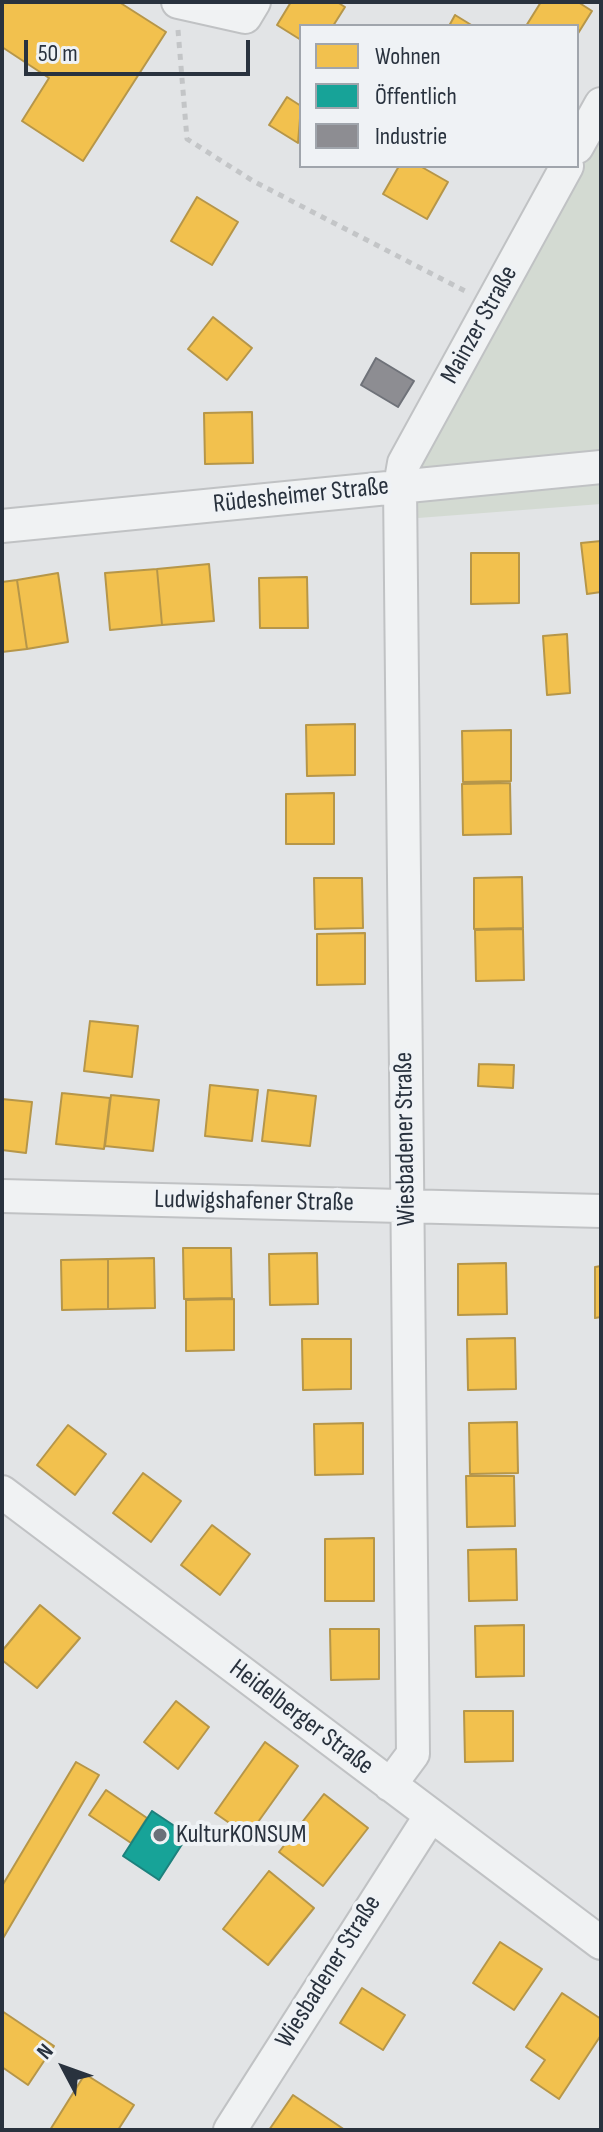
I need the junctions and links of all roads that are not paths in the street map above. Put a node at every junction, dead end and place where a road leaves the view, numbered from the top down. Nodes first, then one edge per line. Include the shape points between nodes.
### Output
1 (254, 2) edge
2 (181, 4) edge
3 (601, 104) edge
4 (579, 143) edge
5 (566, 168) edge
6 (601, 467) edge
7 (400, 486) junction
8 (2, 526) edge
9 (2, 1196) edge
10 (407, 1206) junction
11 (601, 1211) edge
12 (2, 1492) edge
13 (390, 1785) junction
14 (431, 1815) junction
15 (601, 1943) edge
16 (230, 2130) edge

1 - 2 street via 245,17
3 - 4 street
5 - 7 street, Mainzer Straße via 404,463
6 - 7 street, Rüdesheimer Straße
7 - 8 street, Rüdesheimer Straße
7 - 10 street, Wiesbadener Straße
9 - 10 street, Ludwigshafener Straße
10 - 11 street, Ludwigshafener Straße
10 - 13 street, Wiesbadener Straße via 413,1754
12 - 13 street, Heidelberger Straße
13 - 14 street, Heidelberger Straße
14 - 15 street, Heidelberger Straße
14 - 16 street, Wiesbadener Straße

